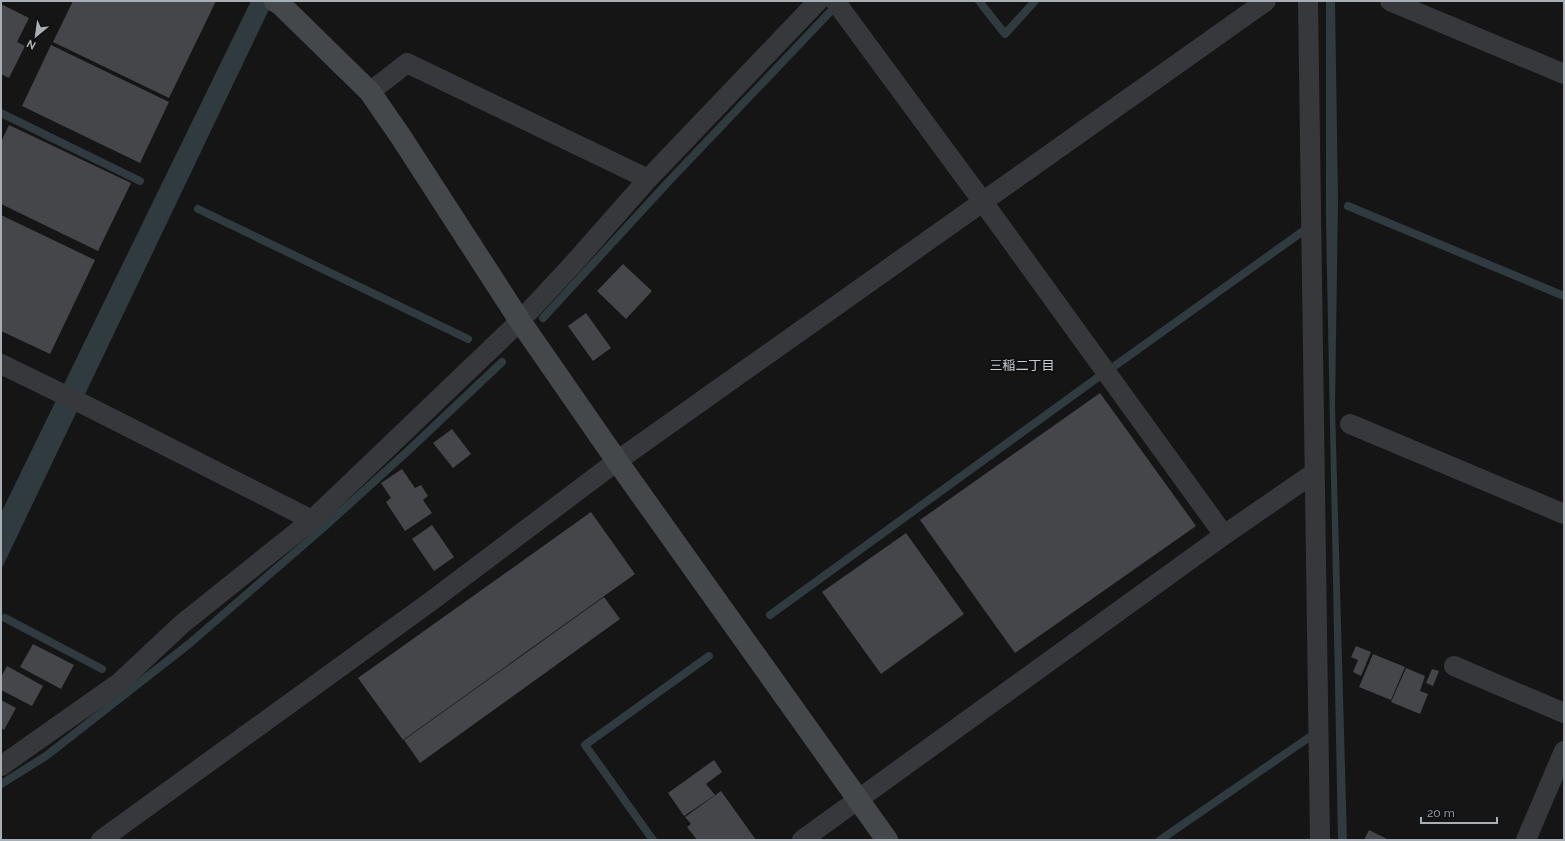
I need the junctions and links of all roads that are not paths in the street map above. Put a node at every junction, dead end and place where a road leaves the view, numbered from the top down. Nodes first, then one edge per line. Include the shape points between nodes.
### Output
1 (818, 1) edge
2 (835, 1) edge
3 (1266, 1) edge
4 (1308, 1) edge
5 (1390, 1) edge
6 (277, 2) edge
7 (1564, 74) edge
8 (370, 92) junction
9 (648, 179) junction
10 (983, 202) junction
11 (520, 321) junction
12 (1, 364) edge
13 (1350, 424) dead end
14 (617, 461) junction
15 (1314, 474) junction
16 (1564, 514) edge
17 (312, 520) junction
18 (1224, 535) junction
19 (1454, 666) dead end
20 (1564, 713) edge
21 (1564, 751) edge
22 (1, 766) edge
23 (857, 800) junction
24 (101, 840) edge
25 (802, 840) edge
26 (886, 840) edge
27 (1320, 840) edge
28 (1526, 840) edge

1 - 9 street
2 - 10 street
3 - 10 street
4 - 15 street
5 - 7 street
6 - 8 street
8 - 9 street via 407,63
8 - 11 street
9 - 11 street
10 - 14 street
10 - 18 street
11 - 14 street
11 - 17 street
12 - 17 street
13 - 16 street
14 - 23 street
14 - 24 street via 430,602
15 - 18 street
15 - 27 street
17 - 22 street via 182,624 119,683
18 - 23 street
19 - 20 street
21 - 28 street
23 - 25 street
23 - 26 street

